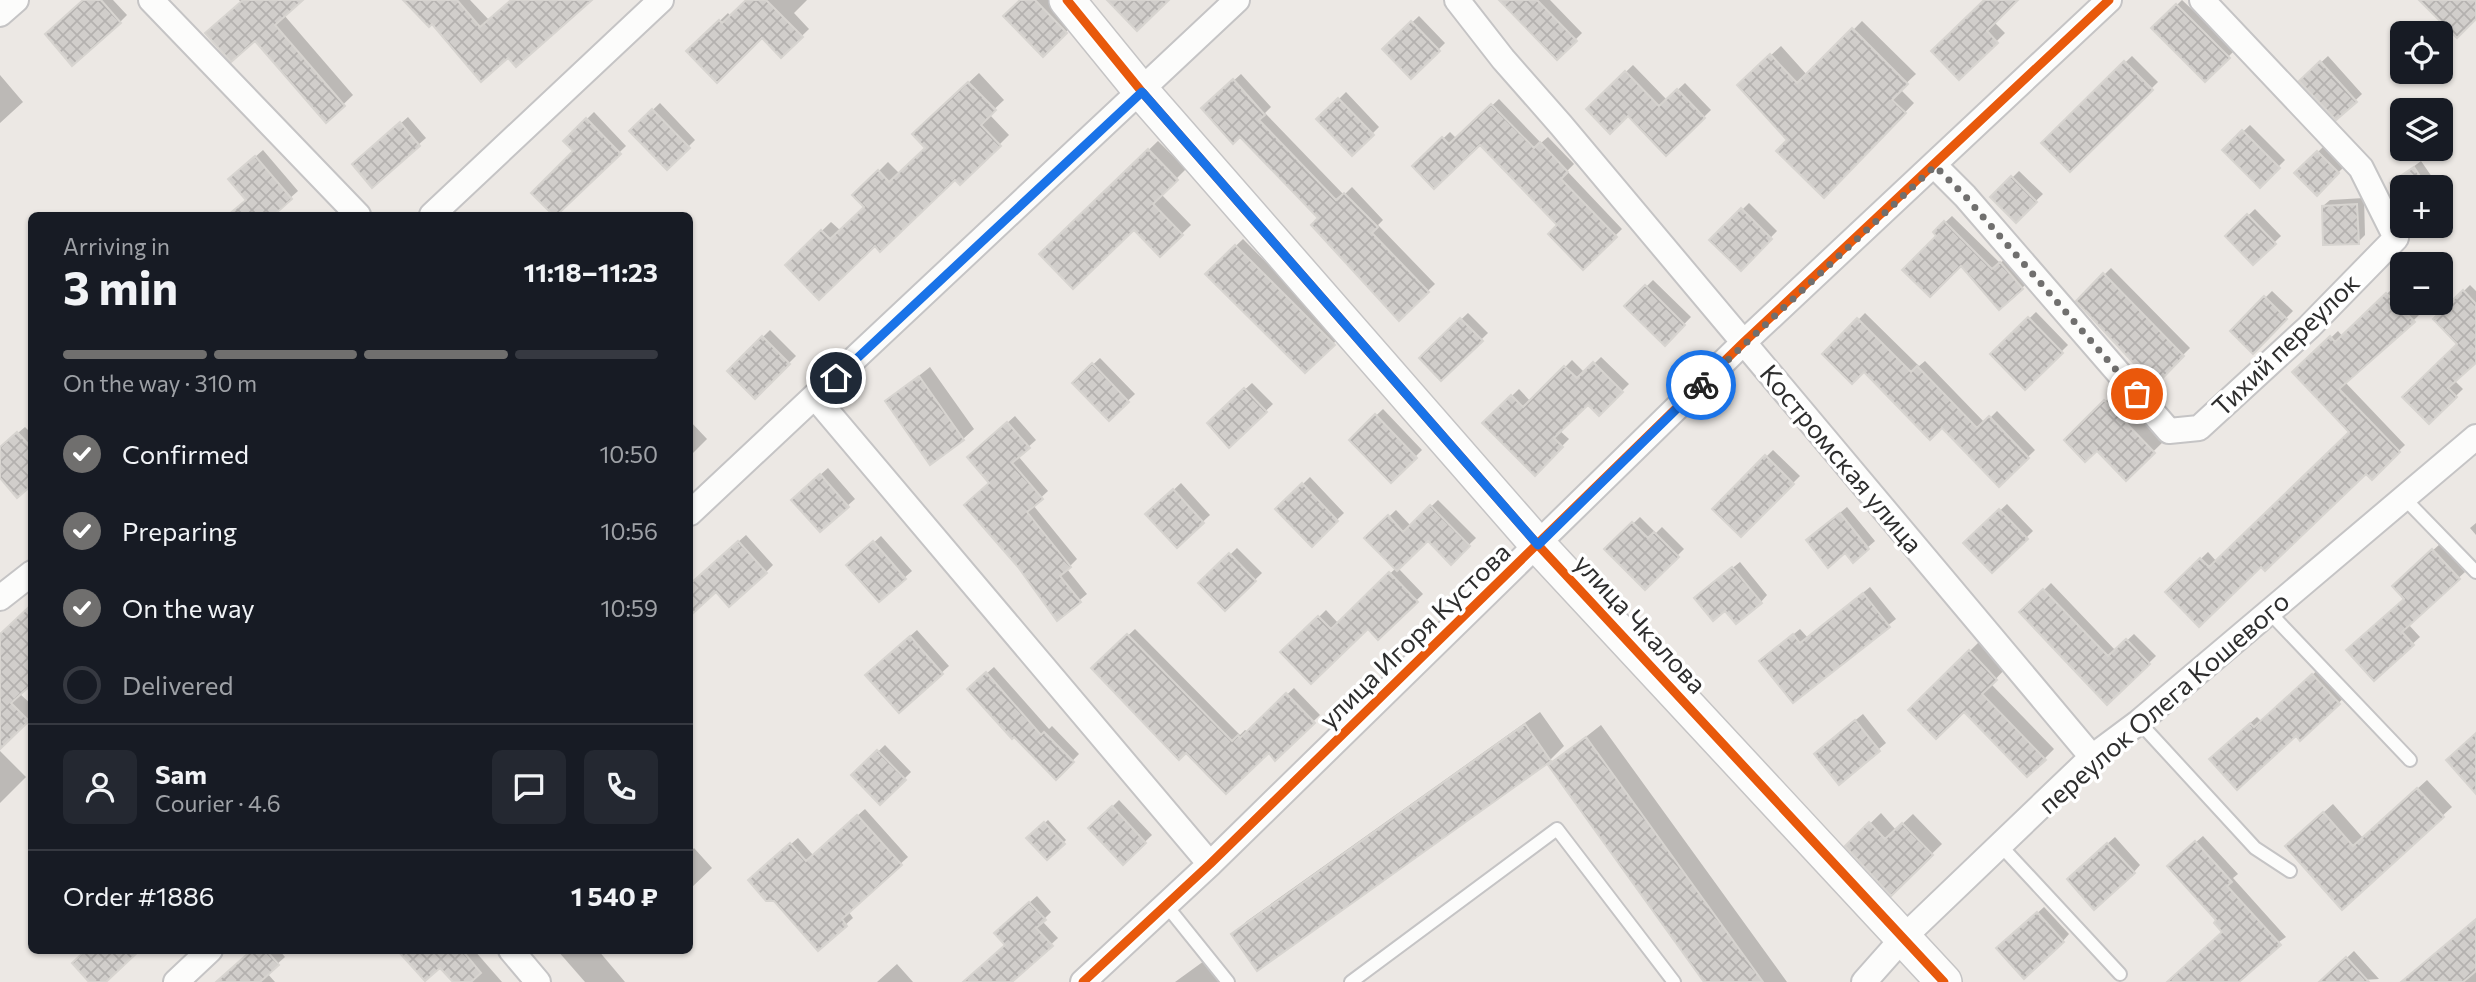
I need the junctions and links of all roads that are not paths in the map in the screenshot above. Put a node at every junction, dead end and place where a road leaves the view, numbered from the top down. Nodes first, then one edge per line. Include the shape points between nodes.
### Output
1 (16, 0) edge
2 (151, 0) edge
3 (661, 0) edge
4 (1067, 0) edge
5 (1237, 0) edge
6 (1457, 0) edge
7 (2109, 0) edge
8 (2202, 0) edge
9 (0, 14) edge
10 (1142, 92) junction
11 (1935, 166) junction
12 (355, 212) edge
13 (435, 212) edge
14 (1743, 343) junction
15 (815, 397) junction
16 (2476, 437) edge
17 (2404, 498) junction
18 (693, 510) edge
19 (1538, 545) junction
20 (2476, 572) edge
21 (28, 576) edge
22 (0, 598) edge
23 (2269, 612) junction
24 (2139, 722) junction
25 (2092, 757) junction
26 (2410, 760) dead end
27 (2001, 846) junction
28 (1210, 864) junction
29 (2290, 871) dead end
30 (1166, 905) junction
31 (1903, 938) junction
32 (206, 954) edge
33 (514, 954) edge
34 (2120, 974) dead end
35 (176, 982) edge
36 (538, 982) edge
37 (1083, 982) edge
38 (1228, 982) edge
39 (1351, 982) edge
40 (1674, 982) edge
41 (1864, 982) edge
42 (1944, 982) edge

1 - 9 street
2 - 12 street
3 - 13 street
4 - 10 street, улица Чкалова
5 - 10 street
6 - 14 street, Костромская улица
7 - 11 street, улица Игоря Кустова
8 - 11 street, Тихий переулок via 2361,168 2396,238 2309,327 2199,428 2169,431
10 - 15 street
10 - 19 street, улица Чкалова
11 - 14 street, улица Игоря Кустова
14 - 19 street, улица Игоря Кустова
14 - 25 street, Костромская улица
15 - 18 street
15 - 28 street
16 - 17 street, переулок Олега Кошевого
17 - 20 lane
17 - 23 street, переулок Олега Кошевого
19 - 28 street, улица Игоря Кустова
19 - 31 street, улица Чкалова
21 - 22 street
23 - 24 street, переулок Олега Кошевого
23 - 26 lane
24 - 25 street, переулок Олега Кошевого
24 - 29 lane via 2255,848
25 - 27 street, переулок Олега Кошевого
27 - 31 street, переулок Олега Кошевого
27 - 34 lane
28 - 30 street, улица Игоря Кустова
30 - 37 street, улица Игоря Кустова
30 - 38 lane
31 - 41 street, переулок Олега Кошевого
31 - 42 street, улица Чкалова
32 - 35 street
33 - 36 street
39 - 40 lane via 1557,829

